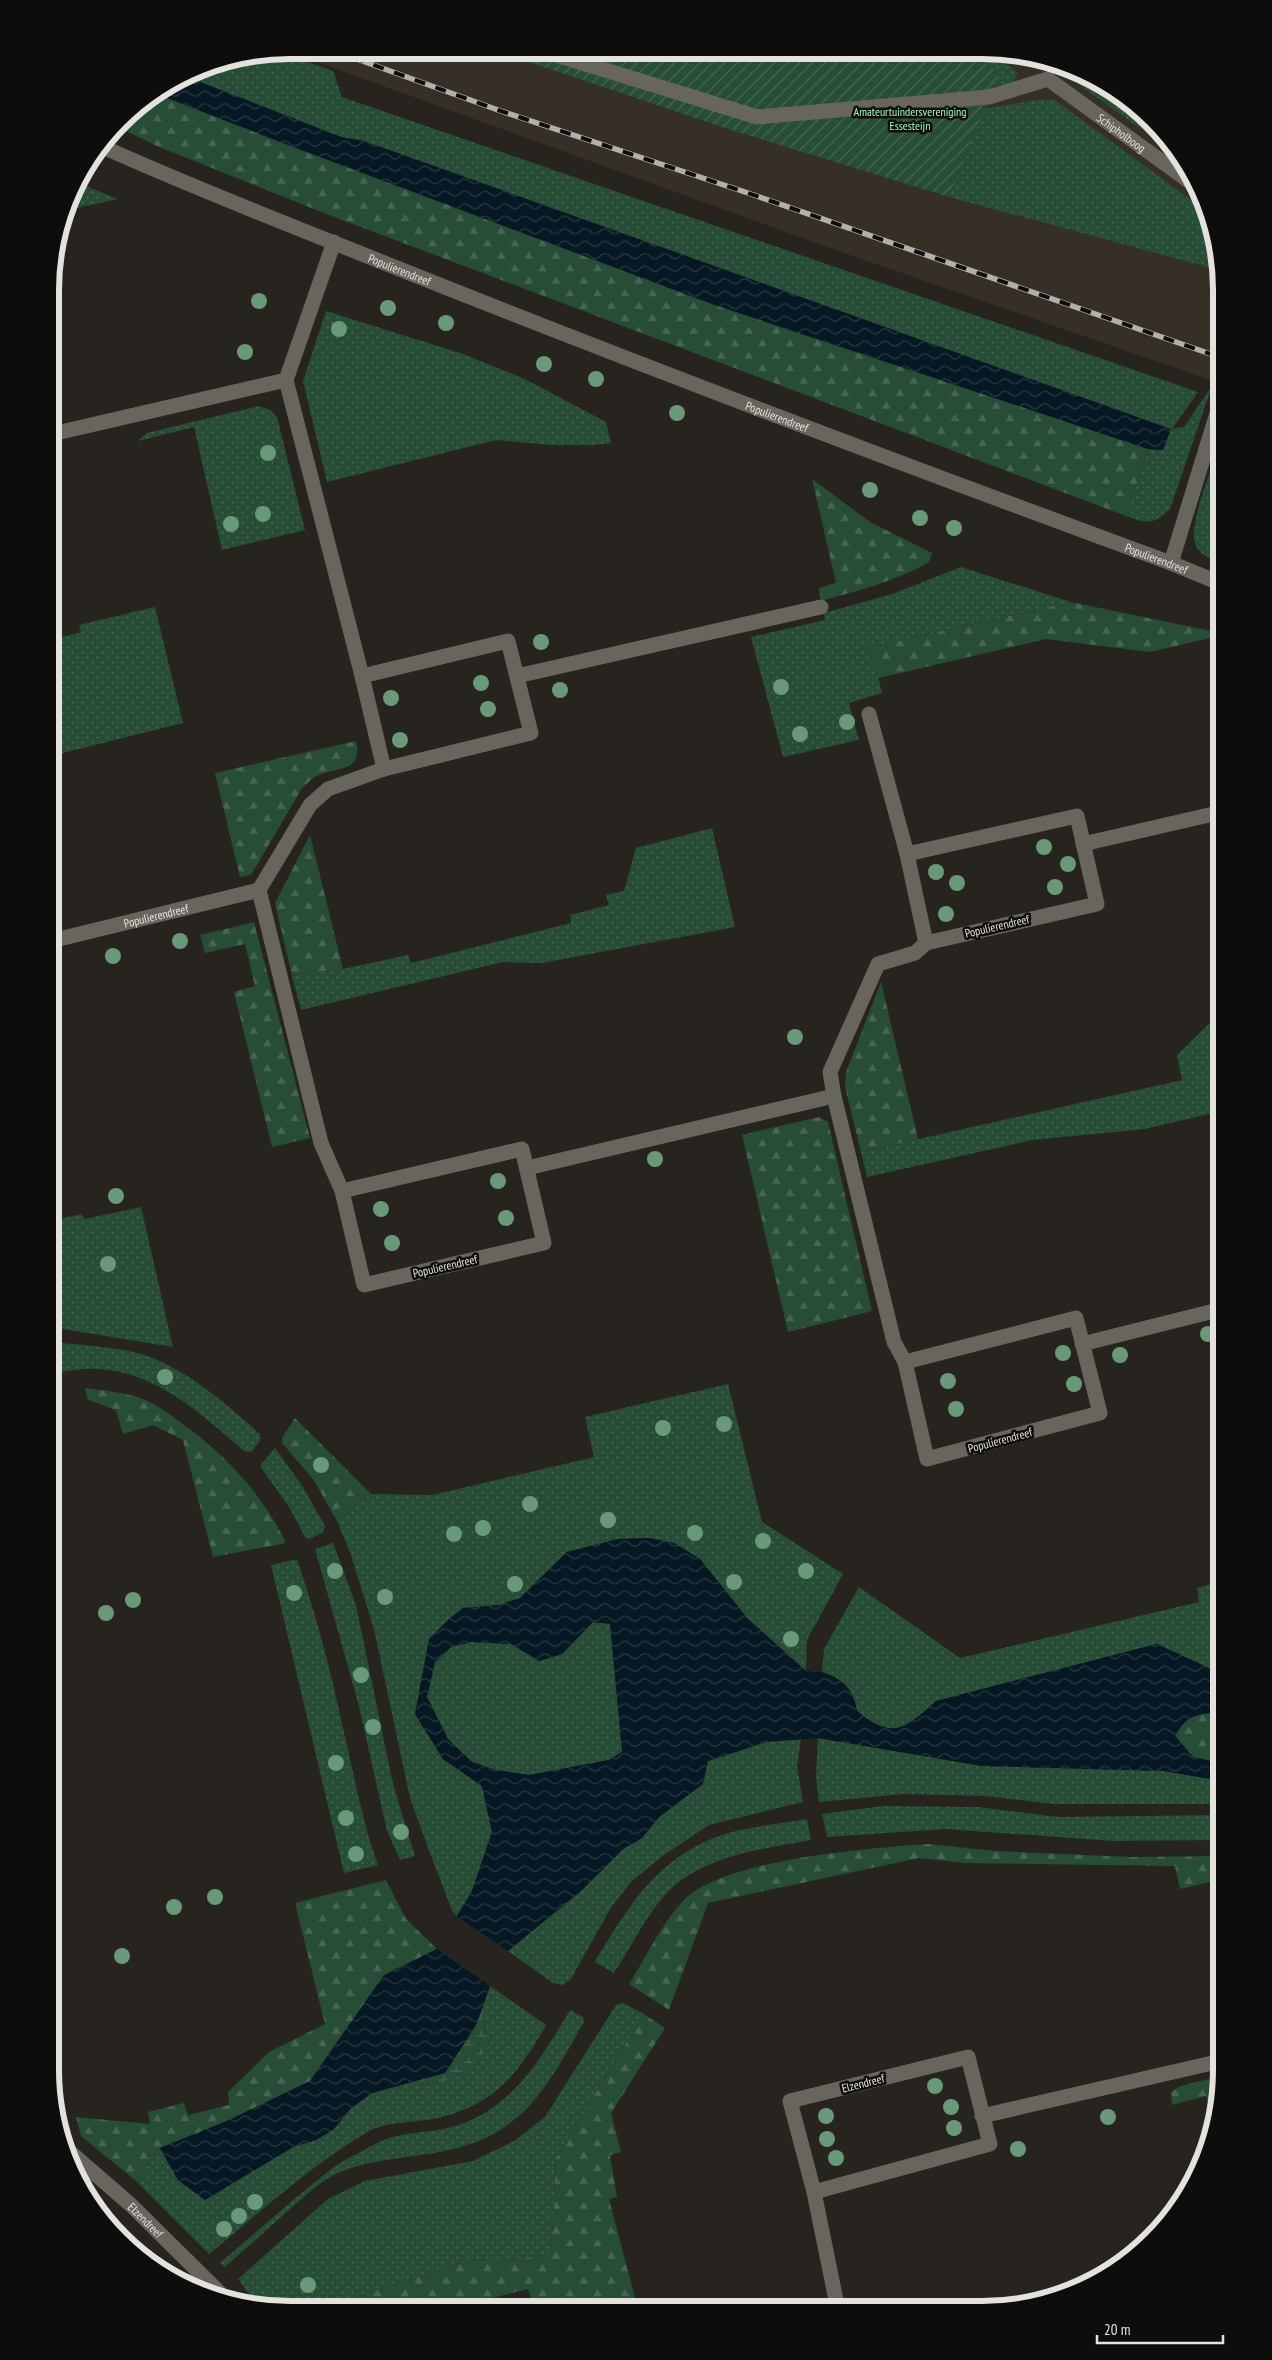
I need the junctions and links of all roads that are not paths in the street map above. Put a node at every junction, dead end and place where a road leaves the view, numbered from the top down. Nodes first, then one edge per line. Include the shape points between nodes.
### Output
1 (570, 59) edge
2 (106, 148) edge
3 (1184, 178) edge
4 (334, 242) junction
5 (286, 380) junction
6 (1213, 426) edge
7 (59, 432) edge
8 (1171, 563) junction
9 (1213, 580) edge
10 (821, 607) dead end
11 (362, 676) junction
12 (517, 676) junction
13 (869, 714) dead end
14 (384, 769) junction
15 (1213, 814) edge
16 (1083, 844) junction
17 (907, 854) junction
18 (259, 890) junction
19 (59, 939) edge
20 (926, 942) junction
21 (834, 1096) junction
22 (527, 1168) junction
23 (342, 1191) junction
24 (1213, 1311) edge
25 (1082, 1344) junction
26 (906, 1362) junction
27 (1213, 2063) edge
28 (982, 2116) junction
29 (75, 2157) edge
30 (814, 2192) junction
31 (216, 2289) edge
32 (836, 2301) edge

1 - 3 street, Schipholboog via 757,117 989,97 1048,79
2 - 4 street, Populierendreef via 238,206
4 - 5 street
4 - 8 street, Populierendreef via 507,312
5 - 7 street
5 - 11 street
6 - 8 street
8 - 9 street, Populierendreef
10 - 12 street
11 - 12 street via 508,641
11 - 14 street
12 - 14 street via 531,734
13 - 17 street
14 - 18 street via 328,789 310,804
15 - 16 street
16 - 17 street, Populierendreef via 1077,816
16 - 20 street, Populierendreef via 1097,904
17 - 20 street
18 - 19 street, Populierendreef
18 - 23 street, Populierendreef via 321,1144
20 - 21 street, Populierendreef via 915,954 878,964 830,1072
21 - 22 street
21 - 26 street, Populierendreef via 894,1342
22 - 23 street, Populierendreef via 522,1149
22 - 23 street, Populierendreef via 544,1243 364,1285
24 - 25 street
25 - 26 street, Populierendreef via 1076,1318
25 - 26 street, Populierendreef via 1100,1413 928,1459
27 - 28 street
28 - 30 street, Elzendreef via 990,2144
28 - 30 street, Elzendreef via 968,2057 790,2102
29 - 31 street, Elzendreef via 131,2205
30 - 32 street, Elzendreef

